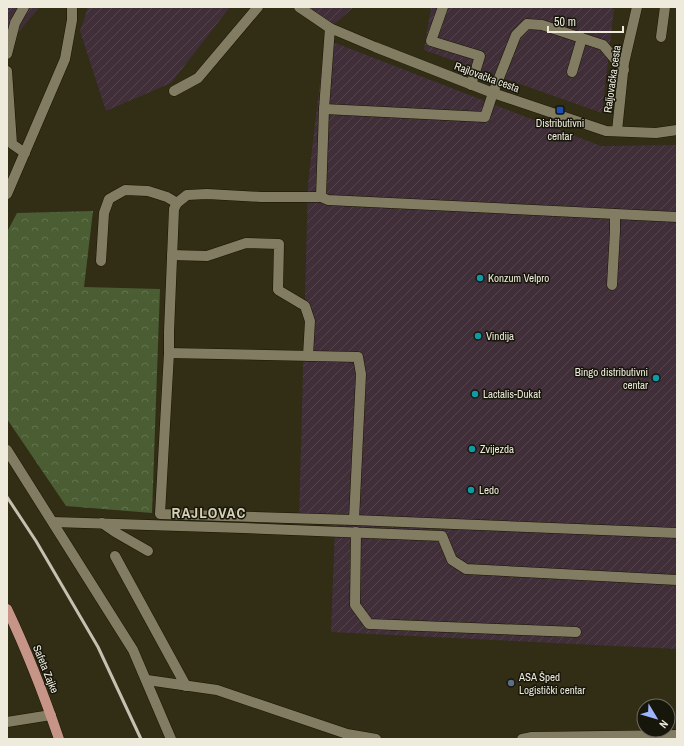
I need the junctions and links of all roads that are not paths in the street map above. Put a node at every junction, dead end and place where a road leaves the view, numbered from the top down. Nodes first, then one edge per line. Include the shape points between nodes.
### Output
1 (24, 7) edge
2 (72, 7) edge
3 (258, 7) edge
4 (299, 7) edge
5 (443, 7) edge
6 (637, 7) edge
7 (665, 7) edge
8 (330, 28) junction
9 (661, 37) dead end
10 (582, 38) junction
11 (7, 54) edge
12 (624, 70) junction
13 (7, 71) edge
14 (572, 72) dead end
15 (471, 84) junction
16 (174, 90) dead end
17 (492, 93) junction
18 (324, 109) junction
19 (677, 130) edge
20 (617, 131) junction
21 (25, 153) junction
22 (7, 193) edge
23 (321, 198) junction
24 (177, 203) junction
25 (615, 214) junction
26 (677, 217) edge
27 (172, 255) junction
28 (100, 261) dead end
29 (612, 285) dead end
30 (169, 353) junction
31 (308, 356) junction
32 (7, 450) edge
33 (354, 520) junction
34 (53, 522) junction
35 (102, 523) junction
36 (356, 532) junction
37 (677, 533) edge
38 (148, 552) dead end
39 (115, 556) dead end
40 (677, 580) edge
41 (7, 609) edge
42 (576, 632) dead end
43 (147, 680) junction
44 (186, 686) junction
45 (51, 715) junction
46 (7, 722) edge
47 (677, 735) edge
48 (59, 739) edge
49 (171, 739) edge
50 (376, 739) edge
51 (522, 739) edge

1 - 11 street via 15,23
2 - 21 street via 65,59
3 - 16 street via 198,78
4 - 8 street, Rajlovačka cesta
5 - 15 street via 430,41 480,56
6 - 12 street, Raljovačka cesta
7 - 9 street
8 - 15 street, Rajlovačka cesta
8 - 18 street
10 - 12 street via 603,45
10 - 14 street
10 - 17 street via 542,25 527,24 516,35
12 - 20 street, Raljovačka cesta
13 - 21 street via 12,144
15 - 17 street, Rajlovačka cesta
17 - 18 street via 485,117
17 - 20 street, Rajlovačka cesta via 606,130
18 - 23 street
19 - 20 street, Rajlovačka cesta via 656,133
21 - 22 street
23 - 24 street via 207,194 187,195
23 - 25 street
24 - 27 street via 174,209
24 - 28 street via 148,191 125,190 109,199 104,213
25 - 26 street
25 - 29 street
27 - 30 street
27 - 31 street via 207,256 246,243 279,244 278,290 305,306 310,321
30 - 31 street
30 - 33 street via 160,514
31 - 33 street via 358,357 361,374
32 - 34 street
33 - 37 street
34 - 35 street
34 - 43 street via 122,630
35 - 36 street
35 - 38 street
36 - 40 street via 442,536 452,560 466,569
36 - 42 street via 354,605 370,624
39 - 44 street
41 - 45 main road, Safeta Zajke
43 - 44 street
43 - 49 street
44 - 50 street via 217,690 347,734
45 - 46 street
45 - 48 main road, Safeta Zajke
47 - 51 street

